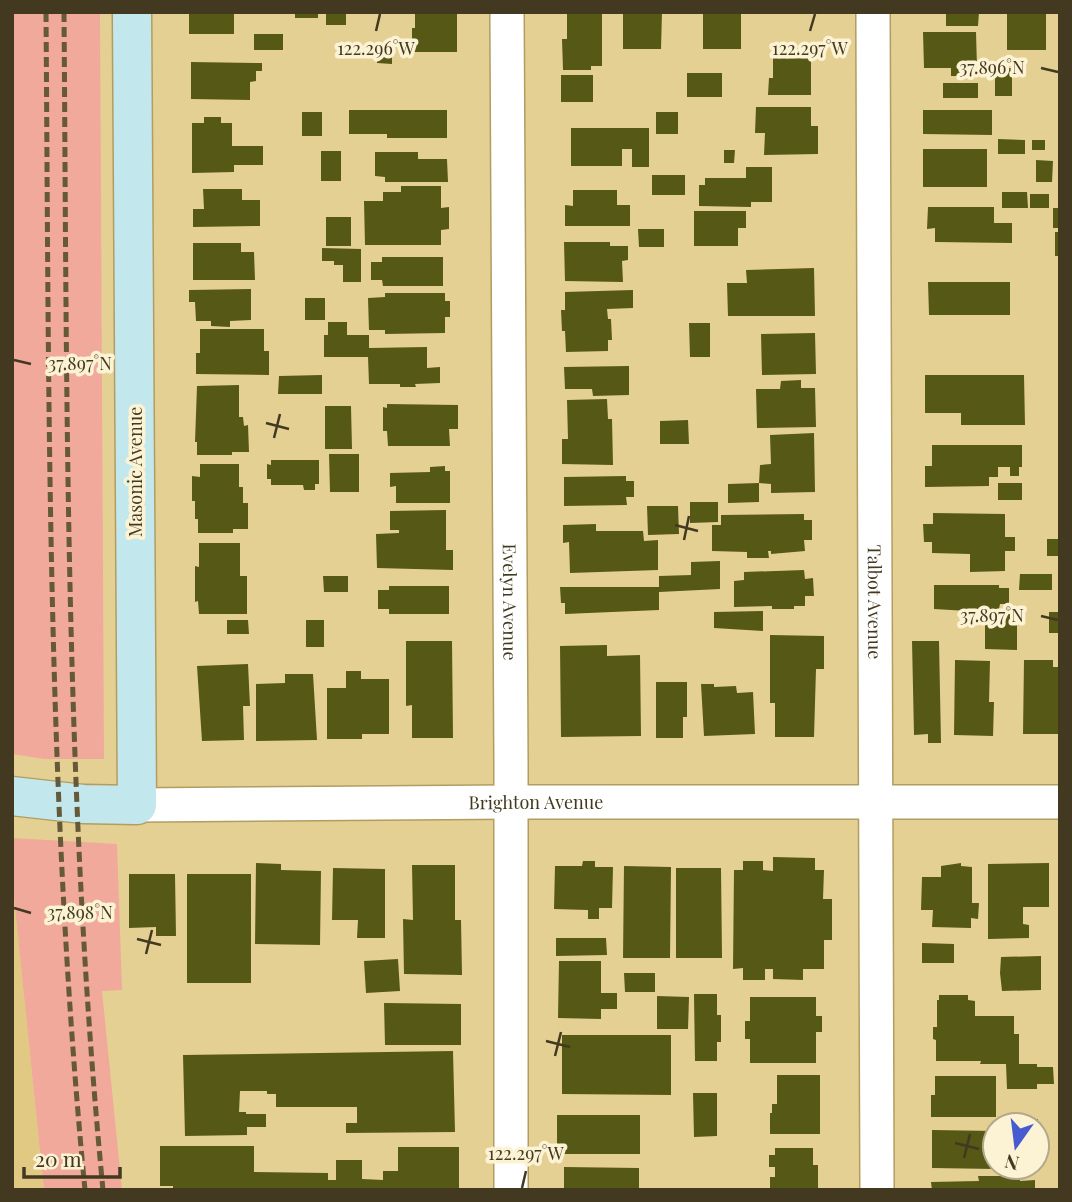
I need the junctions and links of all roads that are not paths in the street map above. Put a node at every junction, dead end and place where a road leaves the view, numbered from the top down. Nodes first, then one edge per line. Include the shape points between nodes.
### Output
1 (132, 12) edge
2 (507, 12) edge
3 (873, 12) edge
4 (12, 796) edge
5 (511, 802) junction
6 (1060, 802) edge
7 (875, 804) junction
8 (137, 805) junction
9 (510, 1190) edge
10 (877, 1190) edge

1 - 8 street, Masonic Avenue
2 - 5 street, Evelyn Avenue
3 - 7 street, Talbot Avenue
4 - 8 street, Brighton Avenue
5 - 7 street, Brighton Avenue
5 - 8 street, Brighton Avenue
5 - 9 street, Evelyn Avenue
6 - 7 street, Brighton Avenue
7 - 10 street, Talbot Avenue

